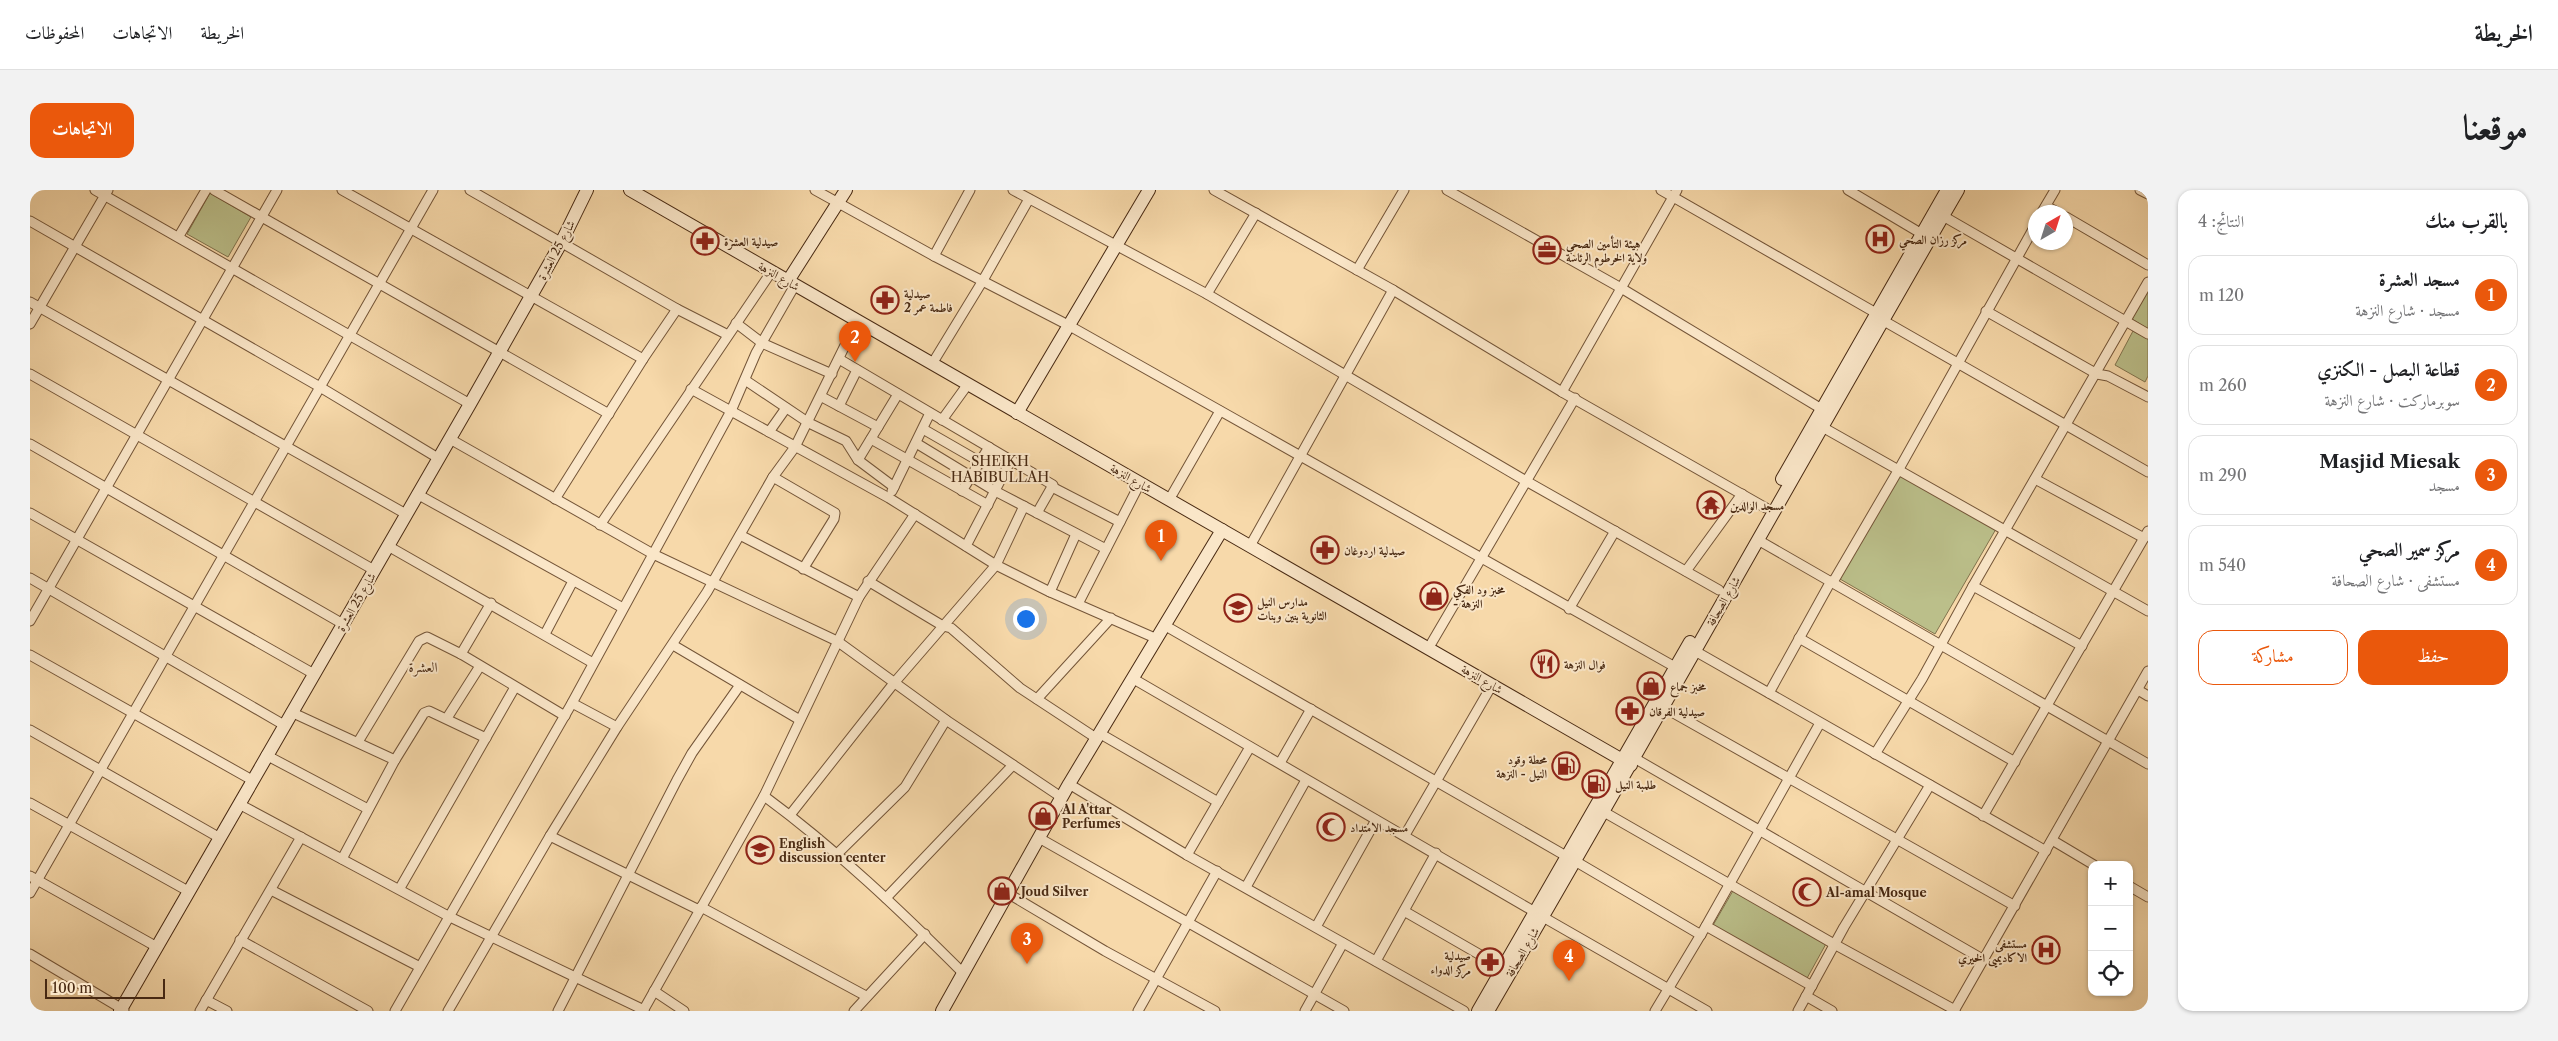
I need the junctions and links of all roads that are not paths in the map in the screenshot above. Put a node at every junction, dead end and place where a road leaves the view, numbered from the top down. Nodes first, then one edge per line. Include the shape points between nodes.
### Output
1 (95, 190) edge
2 (206, 190) edge
3 (214, 190) edge
4 (277, 190) edge
5 (342, 190) edge
6 (434, 190) edge
7 (470, 190) edge
8 (588, 190) edge
9 (630, 190) edge
10 (815, 190) edge
11 (846, 190) edge
12 (970, 190) edge
13 (1013, 190) edge
14 (1149, 190) edge
15 (1214, 190) edge
16 (1404, 190) edge
17 (1447, 190) edge
18 (1661, 190) edge
19 (1848, 190) edge
20 (1947, 190) edge
21 (1958, 190) edge
22 (2055, 190) edge
23 (2140, 190) edge
24 (106, 193) edge
25 (1675, 193) edge
26 (2148, 194) edge
27 (1029, 199) junction
28 (838, 203) junction
29 (2046, 205) edge
30 (1256, 213) junction
31 (1943, 216) junction
32 (262, 217) junction
33 (2073, 221) edge
34 (30, 222) edge
35 (411, 230) junction
36 (1922, 234) junction
37 (179, 236) junction
38 (2028, 237) edge
39 (561, 242) junction
40 (1114, 246) junction
41 (75, 248) junction
42 (934, 256) junction
43 (2015, 258) junction
44 (2148, 265) edge
45 (232, 268) junction
46 (1357, 270) junction
47 (772, 271) junction
48 (982, 282) junction
49 (2148, 282) edge
50 (380, 283) junction
51 (792, 283) junction
52 (1621, 288) junction
53 (1393, 290) junction
54 (1208, 294) junction
55 (530, 296) junction
56 (30, 302) edge
57 (39, 307) junction
58 (677, 309) junction
59 (1986, 311) junction
60 (1880, 317) junction
61 (202, 320) junction
62 (857, 321) junction
63 (2127, 322) junction
64 (736, 323) junction
65 (30, 324) edge
66 (1068, 325) junction
67 (2148, 334) edge
68 (728, 335) junction
69 (348, 336) junction
70 (762, 343) junction
71 (499, 352) junction
72 (643, 359) junction
73 (839, 359) junction
74 (1957, 363) junction
75 (932, 364) junction
76 (857, 370) junction
77 (30, 374) edge
78 (832, 374) junction
79 (2097, 374) junction
80 (1345, 375) junction
81 (169, 379) junction
82 (745, 380) junction
83 (968, 384) junction
84 (320, 387) junction
85 (691, 388) junction
86 (1562, 392) junction
87 (898, 394) junction
88 (822, 397) junction
89 (2148, 397) edge
90 (1575, 398) junction
91 (470, 404) junction
92 (839, 406) junction
93 (786, 408) junction
94 (1220, 410) junction
95 (731, 411) junction
96 (1826, 411) junction
97 (1017, 412) junction
98 (930, 413) junction
99 (609, 414) junction
100 (942, 420) junction
101 (809, 422) junction
102 (1819, 425) junction
103 (2066, 426) junction
104 (878, 427) junction
105 (923, 429) junction
106 (769, 432) junction
107 (137, 435) junction
108 (450, 439) junction
109 (871, 439) junction
110 (916, 443) junction
111 (30, 444) edge
112 (285, 446) junction
113 (796, 447) junction
114 (989, 447) junction
115 (1300, 456) junction
116 (438, 458) junction
117 (908, 459) junction
118 (858, 460) junction
119 (1011, 460) junction
120 (980, 462) junction
121 (1899, 470) junction
122 (2148, 472) edge
123 (1003, 475) junction
124 (773, 477) junction
125 (971, 477) junction
126 (2035, 478) junction
127 (1526, 481) junction
128 (1140, 483) junction
129 (894, 487) junction
130 (1052, 487) junction
131 (107, 488) junction
132 (962, 491) junction
133 (995, 491) junction
134 (417, 494) junction
135 (1742, 494) junction
136 (889, 498) junction
137 (555, 499) junction
138 (1170, 500) junction
139 (253, 502) junction
140 (988, 505) junction
141 (1024, 506) junction
142 (1766, 508) junction
143 (30, 513) edge
144 (1037, 513) junction
145 (406, 514) junction
146 (915, 514) junction
147 (1120, 522) junction
148 (600, 525) junction
149 (1222, 530) junction
150 (1615, 531) junction
151 (2005, 531) junction
152 (1076, 534) junction
153 (740, 535) junction
154 (2146, 535) edge
155 (77, 539) junction
156 (1758, 540) junction
157 (388, 546) junction
158 (966, 546) junction
159 (1250, 546) junction
160 (1106, 550) junction
161 (223, 554) junction
162 (653, 554) junction
163 (1481, 559) junction
164 (996, 565) junction
165 (803, 569) junction
166 (374, 570) junction
167 (1686, 571) junction
168 (30, 578) edge
169 (573, 581) junction
170 (868, 581) junction
171 (1832, 581) junction
172 (712, 582) junction
173 (1973, 586) junction
174 (48, 589) junction
175 (1719, 590) junction
176 (1050, 592) junction
177 (2113, 592) junction
178 (859, 597) junction
179 (1079, 602) junction
180 (491, 603) junction
181 (192, 606) junction
182 (624, 608) junction
183 (1569, 610) junction
184 (2148, 611) edge
185 (1111, 618) junction
186 (30, 621) edge
187 (343, 624) junction
188 (1164, 625) junction
189 (943, 626) junction
190 (545, 634) junction
191 (1156, 638) junction
192 (1799, 638) junction
193 (837, 641) junction
194 (673, 645) junction
195 (1941, 645) junction
196 (2082, 646) junction
197 (1428, 649) junction
198 (1694, 650) junction
199 (461, 654) junction
200 (30, 655) edge
201 (164, 657) junction
202 (593, 662) junction
203 (480, 666) junction
204 (1675, 667) junction
205 (2148, 671) edge
206 (314, 674) junction
207 (1132, 678) junction
208 (894, 683) junction
209 (1492, 685) junction
210 (740, 686) junction
211 (515, 687) junction
212 (2138, 690) junction
213 (1769, 693) junction
214 (2148, 696) edge
215 (1037, 699) junction
216 (1906, 701) junction
217 (572, 703) junction
218 (2047, 706) junction
219 (1663, 707) junction
220 (1311, 709) junction
221 (132, 712) junction
222 (291, 712) junction
223 (565, 716) junction
224 (447, 718) junction
225 (800, 720) junction
226 (946, 720) junction
227 (1820, 723) junction
228 (284, 724) junction
229 (617, 727) junction
230 (30, 730) edge
231 (1097, 735) junction
232 (486, 738) junction
233 (2108, 741) junction
234 (358, 742) junction
235 (1250, 746) junction
236 (1875, 754) junction
237 (266, 755) junction
238 (1628, 759) junction
239 (396, 760) junction
240 (2015, 762) junction
241 (1280, 764) junction
242 (2148, 764) edge
243 (1013, 765) junction
244 (99, 770) junction
245 (1790, 778) junction
246 (252, 780) junction
247 (1306, 780) junction
248 (1436, 780) junction
249 (1069, 784) junction
250 (1930, 785) junction
251 (764, 796) junction
252 (1061, 797) junction
253 (1218, 802) junction
254 (30, 804) edge
255 (239, 804) junction
256 (368, 809) junction
257 (1604, 812) junction
258 (790, 815) junction
259 (1983, 816) junction
260 (1376, 820) junction
261 (68, 825) junction
262 (1759, 832) junction
263 (1405, 835) junction
264 (550, 836) junction
265 (301, 837) junction
266 (220, 838) junction
267 (1039, 838) junction
268 (1898, 839) junction
269 (2052, 840) junction
270 (2046, 852) junction
271 (1436, 853) junction
272 (1187, 854) junction
273 (836, 855) junction
274 (1570, 858) junction
275 (342, 859) junction
276 (2088, 861) edge
277 (1217, 871) junction
278 (629, 874) junction
279 (33, 878) edge
280 (1729, 884) junction
281 (1246, 887) junction
282 (400, 888) junction
283 (2133, 888) edge
284 (271, 890) junction
285 (188, 892) junction
286 (1865, 892) junction
287 (30, 893) edge
288 (1009, 894) junction
289 (2148, 896) edge
290 (886, 898) junction
291 (2015, 906) junction
292 (700, 908) junction
293 (1404, 911) junction
294 (1539, 915) junction
295 (450, 916) junction
296 (1188, 923) junction
297 (1706, 926) junction
298 (1316, 927) junction
299 (925, 934) junction
300 (1701, 935) junction
301 (490, 936) junction
302 (240, 940) junction
303 (1343, 943) junction
304 (1834, 944) junction
305 (157, 947) junction
306 (30, 954) edge
307 (1376, 960) junction
308 (1984, 960) junction
309 (420, 967) junction
310 (1503, 968) junction
311 (964, 974) junction
312 (575, 976) junction
313 (1156, 980) junction
314 (1812, 986) junction
315 (1667, 989) junction
316 (654, 992) junction
317 (1315, 994) junction
318 (866, 996) junction
319 (1806, 996) junction
320 (206, 1000) junction
321 (1204, 1008) edge
322 (122, 1010) edge
323 (643, 1010) edge
324 (200, 1011) edge
325 (227, 1011) edge
326 (368, 1011) edge
327 (395, 1011) edge
328 (448, 1011) edge
329 (558, 1011) edge
330 (684, 1011) edge
331 (854, 1011) edge
332 (942, 1011) edge
333 (1138, 1011) edge
334 (1215, 1011) edge
335 (1305, 1011) edge
336 (1344, 1011) edge
337 (1464, 1011) edge
338 (1478, 1011) edge
339 (1488, 1011) edge
340 (1655, 1011) edge
341 (1707, 1011) edge
342 (1798, 1011) edge
343 (1832, 1011) edge
344 (1955, 1011) edge

1 - 24 street
2 - 37 street
3 - 32 street
4 - 32 street
5 - 35 street
6 - 35 street
7 - 39 street
8 - 39 street, شارع 25 العشرة
9 - 47 street, شارع النزهة
10 - 28 street
11 - 28 street
12 - 42 street
13 - 27 street
14 - 40 street
15 - 30 street
16 - 46 street
17 - 52 street
18 - 25 street
19 - 36 street
20 - 36 street, شارع الصحافة
21 - 31 street, شارع الصحافة
22 - 29 street
23 - 26 street
24 - 37 street
24 - 41 street
25 - 52 street
25 - 60 street
27 - 40 street
27 - 48 street
28 - 42 street
28 - 51 street
30 - 46 street
30 - 54 street
31 - 43 street
31 - 60 street, شارع الصحافة
32 - 45 street
32 - 50 street
33 - 44 street
34 - 41 street
35 - 50 street
35 - 55 street
36 - 60 street, شارع الصحافة
37 - 45 street
38 - 43 street
39 - 55 street, شارع 25 العشرة
39 - 58 street
40 - 54 street
40 - 66 street
41 - 57 street
41 - 61 street
42 - 48 street
43 - 59 street
43 - 63 street
45 - 61 street
45 - 69 street
46 - 53 street
47 - 51 street, شارع النزهة
47 - 64 street
48 - 66 street
48 - 75 street
49 - 63 street
50 - 69 street
50 - 71 street
51 - 62 street, شارع النزهة
51 - 70 street
52 - 86 street
52 - 96 street
53 - 80 street
53 - 86 street
54 - 80 street
55 - 71 street, شارع 25 العشرة
55 - 72 street
56 - 57 street
57 - 65 street
57 - 81 street
58 - 68 street
58 - 72 street
59 - 74 street
59 - 79 street
60 - 74 street
60 - 96 street, شارع الصحافة
61 - 81 street
61 - 84 street
62 - 73 street
62 - 75 street, شارع النزهة
63 - 67 street
63 - 79 street
64 - 68 street
64 - 70 street
66 - 94 street
66 - 97 street
68 - 85 street
69 - 84 street
69 - 91 street
70 - 78 street
70 - 82 street
71 - 91 street, شارع 25 العشرة
71 - 99 street
72 - 99 street
73 - 76 street
73 - 78 street
74 - 103 street
74 - 121 street
75 - 83 street, شارع النزهة
76 - 87 street
76 - 92 street
77 - 107 street
78 - 88 street
79 - 89 street via 2108,376
79 - 103 street
80 - 115 street
80 - 127 street
81 - 107 street
81 - 112 street
82 - 93 street
82 - 95 street
83 - 97 street, شارع النزهة
83 - 100 street
84 - 112 street
84 - 116 street
85 - 95 street
85 - 148 street
86 - 90 street
87 - 98 street
87 - 104 street
88 - 92 street
88 - 101 street
90 - 127 street
90 - 135 street
91 - 108 street, شارع 25 العشرة
92 - 104 street
93 - 101 street
93 - 106 street
94 - 115 street
94 - 138 street
95 - 106 street
95 - 162 street
96 - 102 street, شارع الصحافة
97 - 128 street, شارع النزهة
98 - 100 street
98 - 105 street
99 - 137 street
100 - 114 street
101 - 113 street
101 - 118 street via 846,441
102 - 121 street
102 - 142 street, شارع الصحافة
102 - 156 street, شارع الصحافة
103 - 122 street
103 - 126 street
104 - 109 street
105 - 110 street
105 - 120 street
106 - 113 street
107 - 131 street
107 - 139 street
108 - 116 street, شارع 25 العشرة
108 - 137 street
109 - 117 street
109 - 118 street
110 - 117 street
110 - 125 street
111 - 131 street
112 - 139 street
112 - 145 street
113 - 124 street
113 - 136 street
114 - 119 street
114 - 120 street
115 - 159 street
115 - 163 street
116 - 134 street, شارع 25 العشرة
117 - 129 street
117 - 132 street
118 - 129 street
119 - 123 street
119 - 130 street
120 - 123 street
120 - 125 street
121 - 151 street
121 - 171 street
123 - 133 street
124 - 153 street
124 - 165 street via 835,513
125 - 132 street
125 - 133 street
126 - 151 street
126 - 154 street
127 - 150 street
127 - 163 street
128 - 138 street, شارع النزهة
128 - 147 street
129 - 136 street
130 - 144 street
130 - 147 street
131 - 155 street
131 - 161 street
132 - 140 street
133 - 140 street
133 - 141 street
134 - 145 street, شارع 25 العشرة
134 - 169 street
135 - 142 street
135 - 167 street
136 - 146 street
137 - 148 street
138 - 149 street, شارع النزهة
139 - 161 street
139 - 166 street
140 - 158 street
141 - 144 street
141 - 164 street
142 - 175 street, شارع الصحافة
143 - 155 street
144 - 152 street
145 - 157 street, شارع 25 العشرة
146 - 158 street
146 - 170 street
147 - 160 street
148 - 162 street
149 - 159 street, شارع النزهة
149 - 188 street
150 - 167 street
150 - 183 street
151 - 173 street
151 - 177 street
152 - 160 street
152 - 176 street
153 - 165 street
153 - 172 street
154 - 177 street
155 - 174 street
155 - 181 street
156 - 171 street
156 - 198 street, شارع الصحافة
157 - 166 street, شارع 25 العشرة
157 - 180 street
158 - 164 street
159 - 197 street, شارع النزهة
160 - 179 street
161 - 181 street
161 - 187 street
162 - 172 street
162 - 182 street
163 - 183 street
163 - 197 street
164 - 176 street
164 - 189 street
165 - 178 street
166 - 187 street, شارع 25 العشرة
167 - 175 street
168 - 174 street
169 - 182 street
169 - 190 street
170 - 178 street
170 - 189 street
171 - 192 street
171 - 195 street
172 - 193 street
172 - 194 street
173 - 195 street
173 - 196 street
174 - 186 street
174 - 201 street
175 - 204 street, شارع الصحافة
176 - 179 street
177 - 184 street
177 - 196 street
178 - 193 street
179 - 185 street
180 - 190 street
180 - 199 street
181 - 201 street
181 - 206 street
182 - 202 street
183 - 204 street
185 - 191 street
185 - 215 street
187 - 206 street, شارع 25 العشرة
188 - 191 street
188 - 220 street
189 - 208 street
189 - 215 street via 952,628
190 - 202 street
191 - 207 street
192 - 213 street
192 - 216 street
193 - 208 street
193 - 225 street
194 - 210 street
194 - 229 street
195 - 216 street
195 - 218 street
196 - 218 street
197 - 209 street, شارع النزهة
198 - 213 street
198 - 219 street, شارع الصحافة
199 - 203 street
199 - 234 street via 432,638 422,638
200 - 221 street
201 - 221 street
201 - 228 street
202 - 217 street
203 - 211 street
203 - 224 street
204 - 238 street, شارع الصحافة
205 - 212 street
206 - 222 street, شارع 25 العشرة
207 - 231 street
207 - 235 street
208 - 226 street
208 - 258 street
209 - 238 street, شارع النزهة
209 - 248 street
210 - 225 street
210 - 278 street via 688,760
211 - 223 street
211 - 232 street
212 - 214 street
212 - 233 street
213 - 227 street
215 - 231 street
216 - 236 street
216 - 240 street
217 - 223 street
217 - 229 street
218 - 233 street
218 - 240 street
219 - 238 street, شارع الصحافة
219 - 245 street
220 - 241 street
220 - 248 street
221 - 244 street
221 - 246 street
222 - 228 street, شارع 25 العشرة
222 - 234 street
223 - 295 street
224 - 232 street
224 - 239 street via 429,711 424,713
225 - 251 street
226 - 243 street
226 - 273 street via 905,787
227 - 236 street
227 - 245 street
228 - 237 street, شارع 25 العشرة
229 - 264 street
230 - 244 street
231 - 249 street
231 - 253 street
232 - 282 street
233 - 242 street
233 - 269 street
234 - 239 street
235 - 241 street
235 - 253 street
236 - 250 street
237 - 246 street, شارع 25 العشرة
237 - 256 street
238 - 257 street, شارع الصحافة
238 - 262 street
238 - 274 street, شارع الصحافة
239 - 256 street
240 - 259 street
241 - 247 street
243 - 252 street
243 - 290 street
244 - 261 street
244 - 266 street
245 - 262 street
245 - 268 street
246 - 255 street, شارع 25 العشرة
247 - 260 street
247 - 281 street
248 - 263 street
248 - 274 street
249 - 252 street
249 - 272 street
250 - 259 street
250 - 268 street
251 - 258 street
251 - 292 street
252 - 267 street
253 - 272 street
254 - 261 street
255 - 265 street
255 - 266 street, شارع 25 العشرة
256 - 275 street
257 - 274 street, شارع الصحافة
257 - 280 street
258 - 273 street
259 - 270 street
260 - 263 street
260 - 298 street
261 - 279 street
261 - 285 street
262 - 280 street
262 - 286 street
263 - 271 street
264 - 278 street
264 - 301 street
265 - 275 street
265 - 284 street
266 - 285 street, شارع 25 العشرة
267 - 288 street
267 - 296 street
268 - 286 street
268 - 291 street
269 - 270 street
269 - 276 street
270 - 291 street
271 - 293 street
271 - 294 street
272 - 277 street
273 - 290 street
274 - 294 street, شارع الصحافة
274 - 300 street
275 - 282 street
277 - 281 street
277 - 296 street
278 - 292 street
278 - 312 street
279 - 287 street
279 - 305 street
280 - 297 street
280 - 304 street
281 - 298 street
282 - 295 street
283 - 289 street
284 - 302 street
284 - 309 street
285 - 305 street, شارع 25 العشرة
286 - 304 street
286 - 308 street
288 - 311 street
288 - 313 street
290 - 299 street
291 - 308 street
292 - 316 street
292 - 318 street
293 - 307 street
293 - 310 street
294 - 310 street, شارع الصحافة
294 - 315 street
294 - 339 street, شارع الصحافة
295 - 301 street
295 - 309 street
296 - 313 street
296 - 317 street
297 - 300 street
297 - 314 street
298 - 303 street
299 - 311 street
299 - 318 street
300 - 315 street
301 - 312 street
301 - 328 street
302 - 320 street
302 - 326 street
303 - 307 street
303 - 317 street
304 - 314 street
304 - 344 street
305 - 322 street, شارع 25 العشرة
306 - 322 street
307 - 337 street
308 - 344 street
309 - 327 street
310 - 338 street, شارع الصحافة
311 - 332 street
312 - 323 street
312 - 329 street
313 - 321 street
313 - 333 street
314 - 319 street
315 - 340 street
315 - 341 street
316 - 323 street
316 - 330 street
317 - 335 street
317 - 336 street
318 - 331 street
319 - 342 street
319 - 343 street
320 - 324 street
320 - 325 street
321 - 334 street

